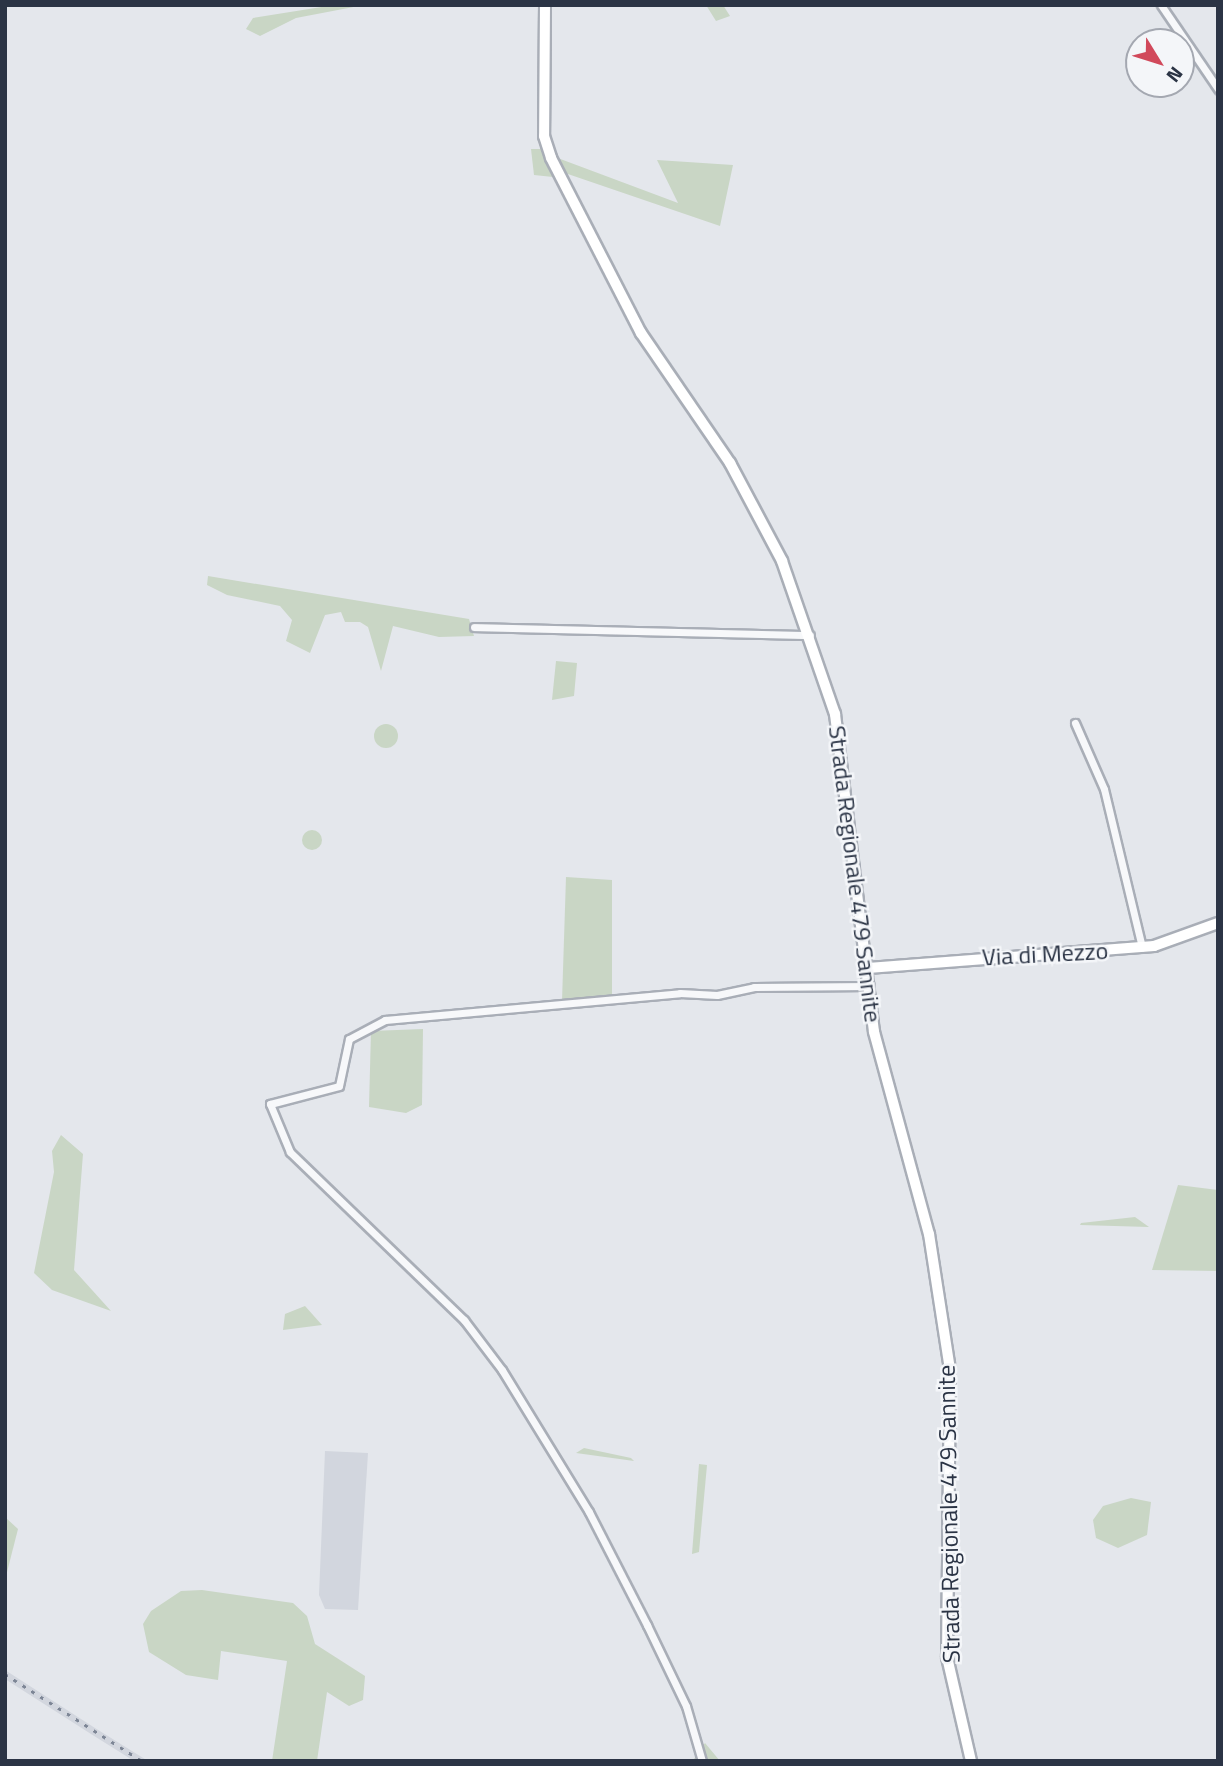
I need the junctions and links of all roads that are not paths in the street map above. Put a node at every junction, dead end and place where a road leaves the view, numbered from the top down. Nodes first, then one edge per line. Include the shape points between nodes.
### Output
1 (545, 5) edge
2 (1161, 5) edge
3 (1218, 89) edge
4 (474, 627) dead end
5 (811, 635) junction
6 (1075, 723) dead end
7 (1218, 923) edge
8 (1142, 947) junction
9 (868, 968) junction
10 (870, 986) junction
11 (702, 1761) edge
12 (971, 1761) edge

1 - 5 main road, Strada Regionale 479 Sannite via 544,136 551,158 640,333 737,475 782,561
2 - 3 street
4 - 5 street
5 - 9 main road, Strada Regionale 479 Sannite via 848,782
6 - 8 street via 1104,789
7 - 8 main road, Via di Mezzo
8 - 9 main road, Via di Mezzo
9 - 10 main road, Strada Regionale 479 Sannite
10 - 11 street via 754,987 717,995 680,993 385,1020 349,1038 339,1086 270,1104 290,1152 464,1320 502,1370 630,1591 682,1695
10 - 12 main road, Strada Regionale 479 Sannite via 874,1032 929,1234 950,1370 947,1657

